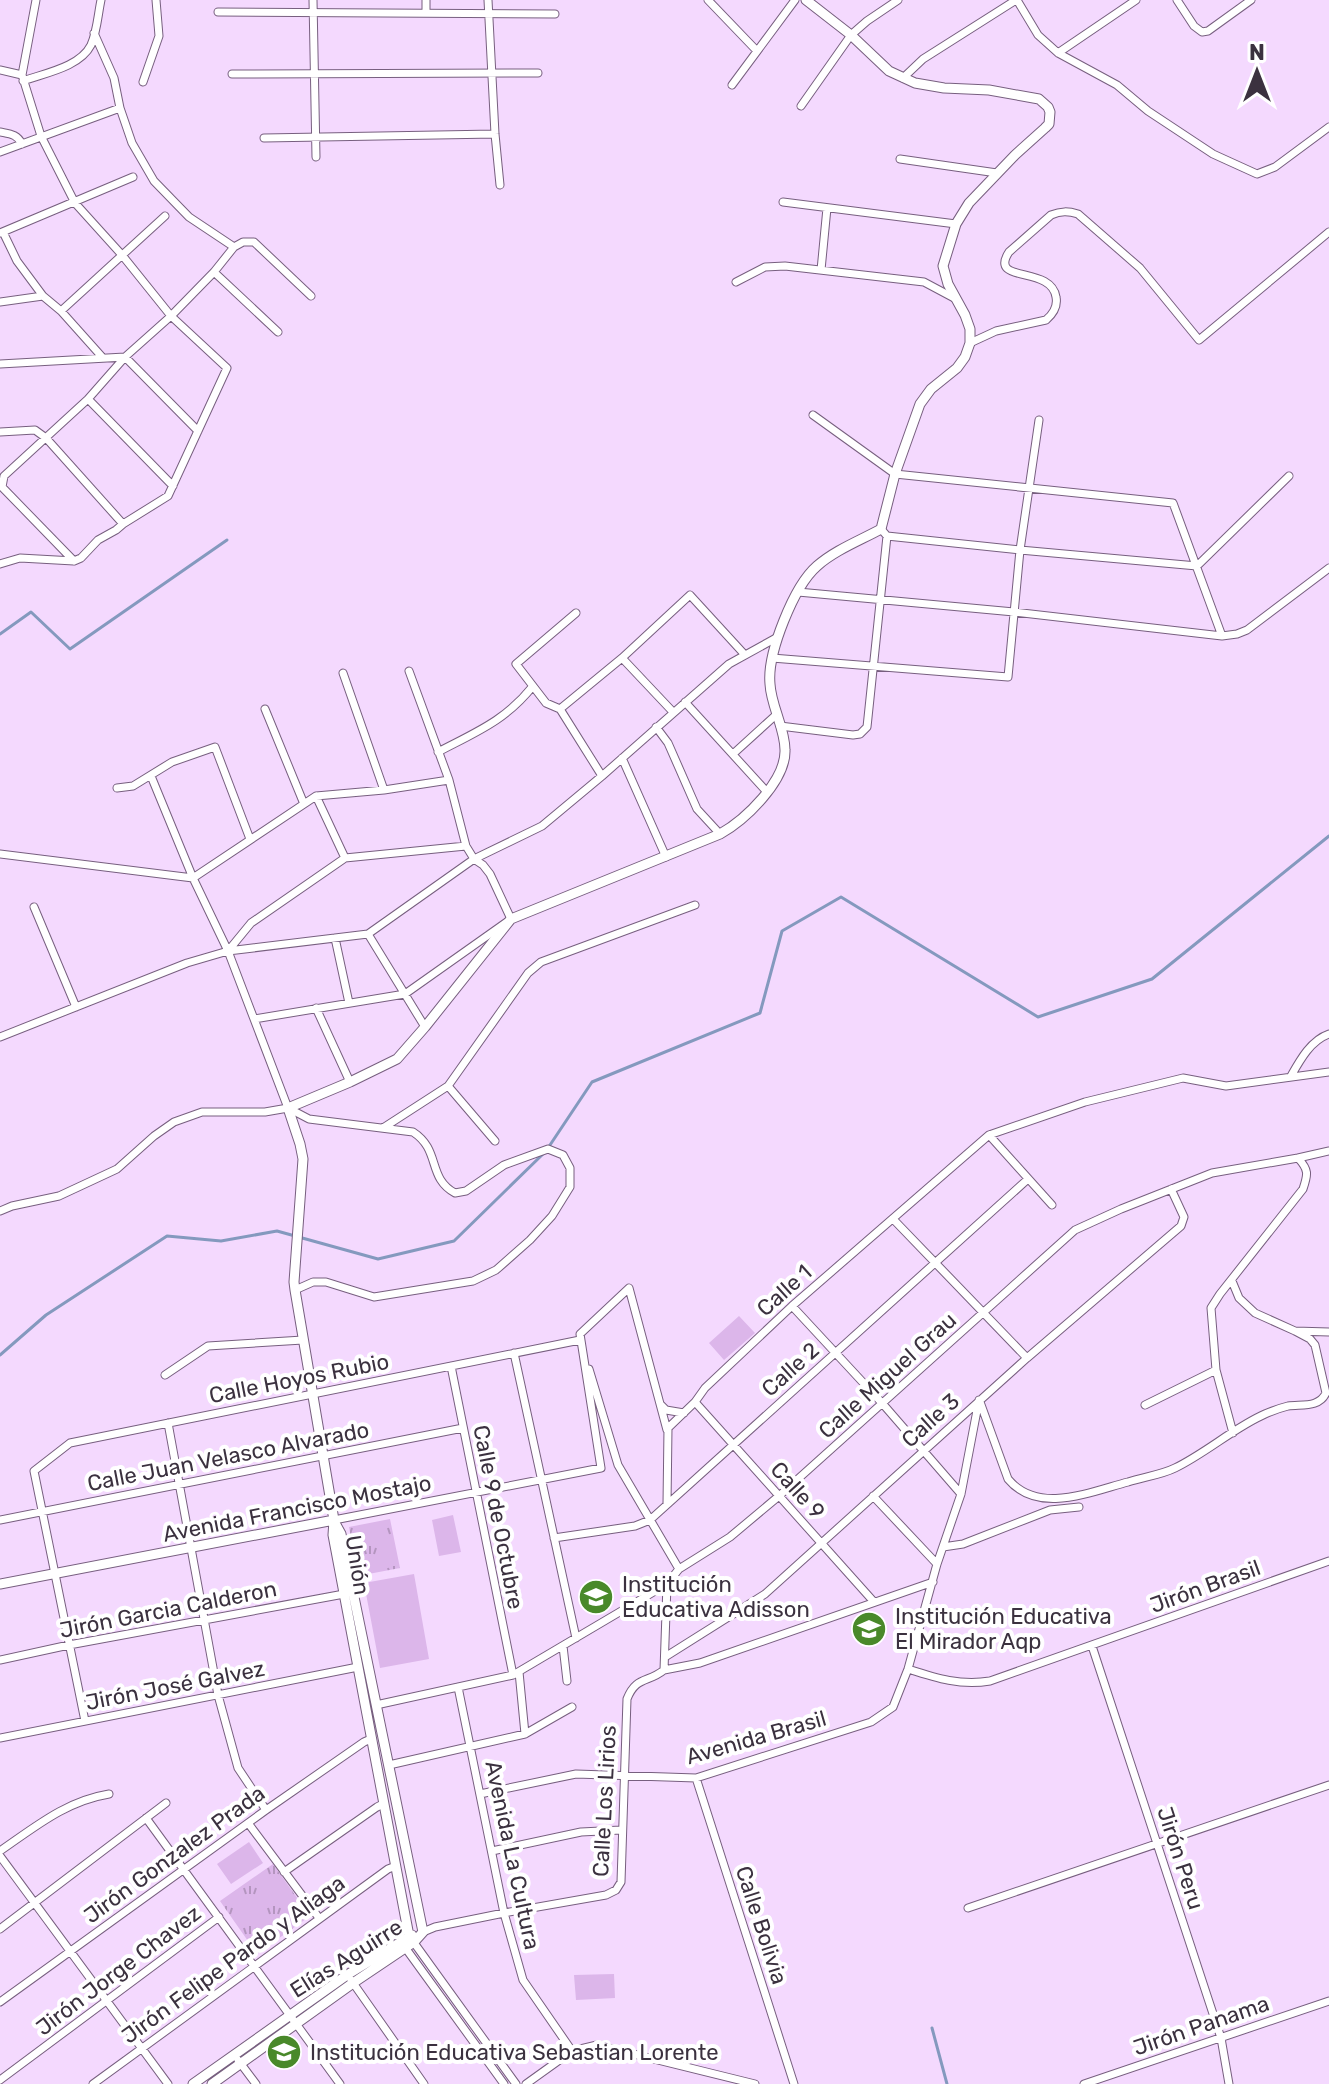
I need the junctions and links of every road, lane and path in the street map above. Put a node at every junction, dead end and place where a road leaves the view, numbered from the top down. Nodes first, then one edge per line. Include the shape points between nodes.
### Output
1 (36, 0) edge
2 (101, 0) edge
3 (156, 0) edge
4 (313, 0) edge
5 (426, 0) edge
6 (488, 0) edge
7 (708, 0) edge
8 (795, 0) edge
9 (806, 0) edge
10 (898, 0) edge
11 (1017, 0) edge
12 (1136, 0) edge
13 (1177, 0) edge
14 (1251, 0) edge
15 (218, 12) dead end
16 (313, 12) junction
17 (426, 13) junction
18 (489, 14) junction
19 (555, 14) dead end
20 (94, 33) junction
21 (851, 35) junction
22 (757, 51) junction
23 (1058, 53) junction
24 (0, 70) edge
25 (491, 72) junction
26 (314, 73) junction
27 (538, 73) dead end
28 (232, 74) dead end
29 (23, 78) junction
30 (903, 78) junction
31 (143, 82) dead end
32 (732, 85) dead end
33 (801, 106) dead end
34 (120, 108) junction
35 (1329, 127) edge
36 (0, 132) edge
37 (495, 134) junction
38 (41, 136) junction
39 (315, 137) junction
40 (264, 138) dead end
41 (22, 144) junction
42 (0, 152) edge
43 (316, 157) dead end
44 (900, 159) dead end
45 (997, 173) junction
46 (133, 177) dead end
47 (500, 185) dead end
48 (783, 202) dead end
49 (75, 203) junction
50 (827, 208) junction
51 (165, 216) dead end
52 (956, 224) junction
53 (1, 232) edge
54 (1329, 232) edge
55 (234, 247) junction
56 (122, 255) junction
57 (821, 270) junction
58 (214, 272) junction
59 (736, 282) dead end
60 (43, 296) junction
61 (311, 296) dead end
62 (956, 299) junction
63 (0, 302) edge
64 (61, 311) junction
65 (171, 316) junction
66 (278, 332) dead end
67 (970, 343) junction
68 (125, 357) junction
69 (103, 358) junction
70 (0, 364) edge
71 (88, 399) junction
72 (813, 415) dead end
73 (1039, 420) dead end
74 (198, 431) junction
75 (0, 432) edge
76 (46, 438) junction
77 (895, 474) junction
78 (1289, 476) dead end
79 (173, 486) junction
80 (1029, 488) junction
81 (123, 524) junction
82 (884, 532) junction
83 (1020, 550) junction
84 (74, 561) junction
85 (0, 564) edge
86 (1197, 566) junction
87 (1329, 568) edge
88 (798, 592) junction
89 (881, 600) junction
90 (1014, 612) junction
91 (576, 613) dead end
92 (1222, 636) junction
93 (776, 638) junction
94 (745, 655) junction
95 (622, 658) junction
96 (772, 658) junction
97 (874, 667) junction
98 (409, 671) dead end
99 (343, 673) dead end
100 (533, 686) junction
101 (685, 702) junction
102 (265, 709) dead end
103 (560, 709) junction
104 (673, 712) junction
105 (777, 714) junction
106 (780, 726) junction
107 (656, 727) junction
108 (438, 752) junction
109 (733, 754) junction
110 (622, 758) junction
111 (151, 776) junction
112 (602, 776) junction
113 (449, 780) junction
114 (117, 788) dead end
115 (384, 790) junction
116 (767, 792) junction
117 (316, 796) junction
118 (304, 804) junction
119 (720, 834) junction
120 (250, 839) junction
121 (466, 846) junction
122 (0, 854) edge
123 (666, 857) junction
124 (345, 858) junction
125 (474, 859) junction
126 (193, 878) junction
127 (695, 905) dead end
128 (34, 907) dead end
129 (511, 919) junction
130 (368, 934) junction
131 (335, 938) junction
132 (228, 951) junction
133 (405, 994) junction
134 (349, 1003) junction
135 (76, 1007) junction
136 (316, 1008) junction
137 (254, 1019) junction
138 (425, 1027) junction
139 (1329, 1034) edge
140 (0, 1037) edge
141 (1329, 1072) edge
142 (1291, 1076) junction
143 (350, 1082) junction
144 (448, 1086) junction
145 (288, 1108) junction
146 (383, 1128) junction
147 (989, 1135) junction
148 (495, 1141) dead end
149 (1329, 1151) edge
150 (1298, 1158) junction
151 (1028, 1179) junction
152 (1171, 1189) junction
153 (1052, 1205) dead end
154 (0, 1211) edge
155 (893, 1219) junction
156 (936, 1263) junction
157 (1232, 1281) junction
158 (295, 1290) junction
159 (792, 1306) junction
160 (983, 1313) junction
161 (1295, 1331) junction
162 (1329, 1332) edge
163 (303, 1340) junction
164 (580, 1340) junction
165 (514, 1353) junction
166 (835, 1353) junction
167 (1027, 1358) junction
168 (451, 1366) junction
169 (1216, 1370) junction
170 (165, 1375) dead end
171 (313, 1394) junction
172 (979, 1400) junction
173 (695, 1402) junction
174 (882, 1403) junction
175 (660, 1404) junction
176 (1145, 1405) dead end
177 (684, 1413) junction
178 (168, 1423) junction
179 (463, 1428) junction
180 (667, 1431) junction
181 (1233, 1433) junction
182 (733, 1445) junction
183 (923, 1450) junction
184 (323, 1455) junction
185 (541, 1479) junction
186 (180, 1483) junction
187 (476, 1492) junction
188 (961, 1494) junction
189 (779, 1496) junction
190 (873, 1496) junction
191 (1044, 1498) junction
192 (667, 1504) junction
193 (1079, 1507) dead end
194 (1050, 1510) junction
195 (41, 1512) junction
196 (0, 1520) edge
197 (334, 1520) junction
198 (650, 1520) junction
199 (554, 1538) junction
200 (821, 1543) junction
201 (192, 1547) junction
202 (943, 1547) junction
203 (1329, 1561) edge
204 (937, 1564) junction
205 (679, 1569) junction
206 (55, 1573) junction
207 (933, 1582) junction
208 (0, 1584) edge
209 (667, 1584) junction
210 (344, 1594) junction
211 (874, 1602) junction
212 (205, 1620) junction
213 (576, 1638) junction
214 (69, 1645) junction
215 (563, 1646) junction
216 (1092, 1646) junction
217 (665, 1657) junction
218 (0, 1660) edge
219 (358, 1667) junction
220 (908, 1669) junction
221 (664, 1670) junction
222 (516, 1673) junction
223 (567, 1681) dead end
224 (458, 1687) junction
225 (218, 1695) junction
226 (376, 1705) junction
227 (572, 1707) dead end
228 (85, 1721) junction
229 (525, 1734) junction
230 (0, 1738) edge
231 (371, 1739) junction
232 (470, 1746) junction
233 (389, 1765) junction
234 (623, 1775) junction
235 (696, 1778) junction
236 (1329, 1785) edge
237 (109, 1794) dead end
238 (480, 1794) junction
239 (166, 1803) dead end
240 (383, 1804) junction
241 (266, 1810) junction
242 (146, 1818) junction
243 (248, 1823) junction
244 (621, 1830) junction
245 (1157, 1843) junction
246 (492, 1851) junction
247 (0, 1853) edge
248 (396, 1866) junction
249 (184, 1869) junction
250 (284, 1872) junction
251 (34, 1902) junction
252 (968, 1908) dead end
253 (504, 1913) junction
254 (219, 1917) junction
255 (319, 1918) junction
256 (0, 1929) edge
257 (423, 1932) junction
258 (407, 1942) junction
259 (70, 1951) junction
260 (254, 1966) junction
261 (350, 1979) junction
262 (106, 2001) junction
263 (1329, 2001) edge
264 (0, 2002) edge
265 (290, 2015) junction
266 (297, 2024) junction
267 (1221, 2038) junction
268 (141, 2048) junction
269 (572, 2051) junction
270 (238, 2059) junction
271 (0, 2080) edge
272 (750, 2083) edge
273 (93, 2084) edge
274 (168, 2084) edge
275 (193, 2084) edge
276 (212, 2084) edge
277 (256, 2084) edge
278 (340, 2084) edge
279 (424, 2084) edge
280 (504, 2084) edge
281 (516, 2084) edge
282 (526, 2084) edge
283 (794, 2084) edge
284 (1084, 2084) edge
285 (1229, 2084) edge

1 - 29 street
2 - 20 street
3 - 31 street via 159,36
4 - 16 street
5 - 17 street
6 - 18 street
7 - 22 street
8 - 22 street
9 - 21 street
10 - 21 street
11 - 23 street via 1038,35
11 - 30 street via 923,59
12 - 23 street
13 - 14 street via 1202,32
15 - 16 street
16 - 17 street
16 - 26 street
17 - 18 street
18 - 19 street
18 - 25 street
20 - 29 street via 92,43 74,62
20 - 34 street via 114,78
21 - 30 street
21 - 33 street
22 - 32 street
23 - 35 street via 1117,85 1213,154 1257,174
24 - 29 street
25 - 26 street
25 - 27 street
25 - 37 street
26 - 28 street
26 - 39 street
29 - 38 street
30 - 45 street via 1044,102 1049,124
34 - 38 street
34 - 55 street via 154,181 189,217
36 - 41 street via 14,135
37 - 39 street
37 - 47 street
38 - 41 street
38 - 49 street
39 - 40 street
39 - 43 street
41 - 42 street
44 - 45 street
45 - 52 street
46 - 49 street
48 - 50 street
49 - 53 street
49 - 56 street
50 - 52 street
50 - 57 street
51 - 56 street
52 - 62 street via 943,266
53 - 60 street
54 - 67 street via 1199,340 1140,268 1078,214 1060,212 1005,259 1012,273 1052,286 1057,301 1052,315
55 - 58 street
55 - 61 street via 254,242
56 - 64 street
56 - 65 street
57 - 59 street via 765,267
57 - 62 street via 924,282
58 - 65 street
58 - 66 street
60 - 63 street
60 - 64 street
62 - 67 street via 970,329
64 - 69 street
65 - 68 street
65 - 74 street via 227,368
67 - 77 street via 957,368 920,404
68 - 69 street
68 - 71 street
68 - 74 street
69 - 70 street
71 - 76 street
71 - 79 street
72 - 77 street
73 - 80 street
74 - 79 street
75 - 76 street via 35,430
76 - 81 street
76 - 84 street via 4,476 2,487
77 - 80 street
77 - 82 street
78 - 86 street
79 - 81 street via 168,496
80 - 83 street
80 - 86 street via 1173,503
81 - 84 street
82 - 83 street
82 - 88 street via 826,559
82 - 89 street
83 - 86 street
83 - 90 street
84 - 85 street via 20,558
86 - 92 street
87 - 92 street via 1247,630
88 - 89 street
88 - 93 street
89 - 90 street
89 - 97 street
90 - 92 street
90 - 97 street via 1008,677
91 - 100 street via 516,664
93 - 94 street
93 - 96 street
94 - 95 street via 690,595
94 - 101 street
95 - 103 street
95 - 104 street
96 - 97 street
96 - 105 street via 770,683
97 - 106 street via 867,727 860,734
98 - 108 street
99 - 115 street
100 - 103 street via 546,703
100 - 108 street via 503,717
101 - 104 street
101 - 109 street
102 - 118 street
103 - 112 street
104 - 107 street
105 - 106 street
105 - 109 street
106 - 116 street via 786,749 783,765
107 - 110 street
107 - 119 street via 697,809
108 - 113 street
109 - 116 street
110 - 112 street
110 - 123 street
111 - 114 street
111 - 120 street via 172,762 215,747
111 - 126 street
112 - 125 street via 542,826
113 - 115 street
113 - 121 street
115 - 117 street
116 - 119 street via 738,824
117 - 118 street
117 - 124 street
118 - 120 street
119 - 123 street
120 - 126 street
121 - 124 street
121 - 125 street
122 - 126 street
123 - 129 street
124 - 132 street via 251,923
125 - 129 street via 490,874
125 - 130 street
126 - 132 street
127 - 144 street via 541,962
128 - 135 street
129 - 133 street
129 - 138 street
130 - 131 street
130 - 133 street
131 - 132 street
131 - 134 street
132 - 135 street
132 - 137 street
133 - 134 street
133 - 138 street
134 - 136 street
135 - 140 street
136 - 137 street
136 - 143 street
137 - 145 street
138 - 143 street via 397,1059
139 - 142 street via 1302,1057
141 - 142 street
142 - 147 street via 1226,1086 1183,1078 1085,1102
143 - 145 street
144 - 146 street
144 - 148 street
145 - 146 street via 309,1119
145 - 154 street via 202,1112 174,1122 117,1169 59,1196
145 - 158 street via 302,1151
146 - 158 street via 421,1138 438,1176 455,1193 504,1165 548,1149 563,1155 570,1168 570,1187 530,1240 496,1270 473,1281 374,1297 326,1282
147 - 151 street
147 - 155 street, Calle 1
149 - 150 street, Calle Miguel Grau
150 - 152 street, Calle Miguel Grau via 1212,1173
150 - 157 street via 1308,1176 1303,1189
151 - 153 street
151 - 156 street, Calle 2
152 - 160 street, Calle Miguel Grau via 1075,1230
152 - 167 street, Calle 3 via 1183,1224
155 - 156 street
155 - 159 street, Calle 1
156 - 160 street
156 - 166 street, Calle 2
157 - 161 street via 1239,1298 1255,1313
157 - 169 street via 1211,1308
158 - 163 street
159 - 166 street
159 - 173 street, Calle 1
160 - 167 street
160 - 174 street, Calle Miguel Grau
161 - 162 street
161 - 181 street via 1315,1345 1323,1399 1263,1414
163 - 170 street via 208,1346
163 - 171 street
164 - 165 street, Calle Hoyos Rubio
164 - 175 street via 585,1328 629,1288
164 - 185 street, Avenida Francisco Mostajo via 601,1468
164 - 198 street via 618,1465
165 - 168 street, Calle Hoyos Rubio
165 - 185 street
166 - 174 street
166 - 182 street, Calle 2
167 - 172 street, Calle 3
168 - 171 street, Calle Hoyos Rubio
168 - 179 street, Calle 9 de Octubre
169 - 176 street
169 - 181 street
171 - 178 street, Calle Hoyos Rubio
171 - 184 street
172 - 183 street, Calle 3
172 - 188 street
172 - 191 street via 1008,1479 1026,1494
173 - 177 street, Calle 1
173 - 182 street, Calle 9
174 - 183 street
174 - 189 street, Calle Miguel Grau
175 - 177 street
175 - 180 street
177 - 180 street, Calle 1
178 - 186 street
178 - 195 street, Calle Hoyos Rubio via 70,1443 34,1471
179 - 184 street, Calle Juan Velasco Alvarado
179 - 187 street, Calle 9 de Octubre
180 - 192 street
181 - 191 street via 1173,1469 1082,1495
182 - 189 street, Calle 9
182 - 192 street, Calle 2
183 - 188 street
183 - 190 street, Calle 3
184 - 186 street, Calle Juan Velasco Alvarado
184 - 197 street
185 - 187 street, Avenida Francisco Mostajo
185 - 199 street
186 - 195 street, Calle Juan Velasco Alvarado
186 - 201 street
187 - 197 street, Avenida Francisco Mostajo
187 - 222 street, Calle 9 de Octubre
188 - 202 street
189 - 200 street, Calle 9
189 - 205 street, Calle Miguel Grau via 730,1537
190 - 200 street, Calle 3
190 - 204 street
191 - 194 street
192 - 198 street, Calle 2
193 - 194 street
194 - 202 street
195 - 196 street, Calle Juan Velasco Alvarado
195 - 206 street
197 - 201 street, Avenida Francisco Mostajo
197 - 210 street, Unión
197 - 226 street, Unión
198 - 199 street, Calle 2
198 - 205 street
199 - 213 street
200 - 211 street, Calle 9
200 - 217 street, Calle 3 via 765,1594
201 - 206 street, Avenida Francisco Mostajo
201 - 212 street
202 - 204 street
203 - 216 street, Jirón Brasil
204 - 207 street
205 - 209 street, Calle Miguel Grau
206 - 208 street, Avenida Francisco Mostajo
206 - 214 street
207 - 211 street
207 - 220 street
209 - 213 street, Calle Miguel Grau
209 - 217 street
210 - 212 street, Jirón Garcia Calderon
210 - 219 street, Unión
211 - 221 street via 700,1663
212 - 214 street, Jirón Garcia Calderon
212 - 225 street
213 - 215 street, Calle Miguel Grau
214 - 218 street, Jirón Garcia Calderon
214 - 228 street
215 - 222 street, Calle Miguel Grau
215 - 223 street
216 - 220 street, Jirón Brasil via 971,1684
216 - 245 street, Jirón Peru
217 - 221 street
219 - 225 street, Jirón José Galvez
219 - 231 street, Unión
220 - 235 street, Avenida Brasil via 893,1707 871,1722
221 - 234 street, Calle Los Lirios via 631,1688
222 - 224 street, Calle Miguel Grau
222 - 229 street, Calle 9 de Octubre
224 - 226 street, Calle Miguel Grau
224 - 232 street, Avenida La Cultura
225 - 228 street, Jirón José Galvez
225 - 241 street via 238,1768
226 - 233 street, Unión
227 - 229 street
228 - 230 street, Jirón José Galvez
229 - 232 street
231 - 240 street, Unión
231 - 241 street, Jirón Gonzalez Prada
232 - 233 street
232 - 238 street, Avenida La Cultura
233 - 257 street, Unión
234 - 235 street, Avenida Brasil
234 - 238 street, Avenida Brasil via 576,1774
234 - 244 street, Calle Los Lirios
235 - 283 street, Calle Bolivia
236 - 245 street
237 - 247 street via 67,1806
238 - 246 street, Avenida La Cultura
239 - 242 street
240 - 248 street, Unión
240 - 250 street
241 - 243 street, Jirón Gonzalez Prada
242 - 249 street
242 - 251 street
243 - 249 street, Jirón Gonzalez Prada
243 - 250 street
244 - 246 street via 581,1832
244 - 253 street, Calle Los Lirios via 621,1882 616,1890
245 - 252 street
245 - 267 street, Jirón Peru
246 - 253 street, Avenida La Cultura
247 - 251 street
248 - 255 street, Jirón Felipe Pardo y Aliaga
248 - 258 street, Unión
249 - 254 street
249 - 259 street, Jirón Gonzalez Prada
250 - 255 street
251 - 256 street
251 - 259 street
253 - 257 street, Calle Los Lirios
253 - 269 street, Avenida La Cultura via 523,1980
254 - 260 street
254 - 262 street, Jirón Jorge Chavez
255 - 260 street, Jirón Felipe Pardo y Aliaga
257 - 258 street, Elías Aguirre
258 - 261 street, Elías Aguirre
258 - 280 street
258 - 281 street
259 - 262 street
259 - 264 street, Jirón Gonzalez Prada
260 - 265 street
260 - 268 street, Jirón Felipe Pardo y Aliaga
261 - 265 street, Elías Aguirre
261 - 266 street, Elías Aguirre
261 - 279 street
262 - 268 street
262 - 271 street, Jirón Jorge Chavez
263 - 267 street, Jirón Panama
265 - 266 street
265 - 270 street, Elías Aguirre
266 - 270 street, Elías Aguirre
266 - 278 street
267 - 284 street, Jirón Panama
267 - 285 street, Jirón Peru
268 - 273 street, Jirón Felipe Pardo y Aliaga
268 - 274 street
269 - 272 street via 597,2045
269 - 282 street
270 - 275 street, Elías Aguirre
270 - 276 street, Elías Aguirre
270 - 277 street

